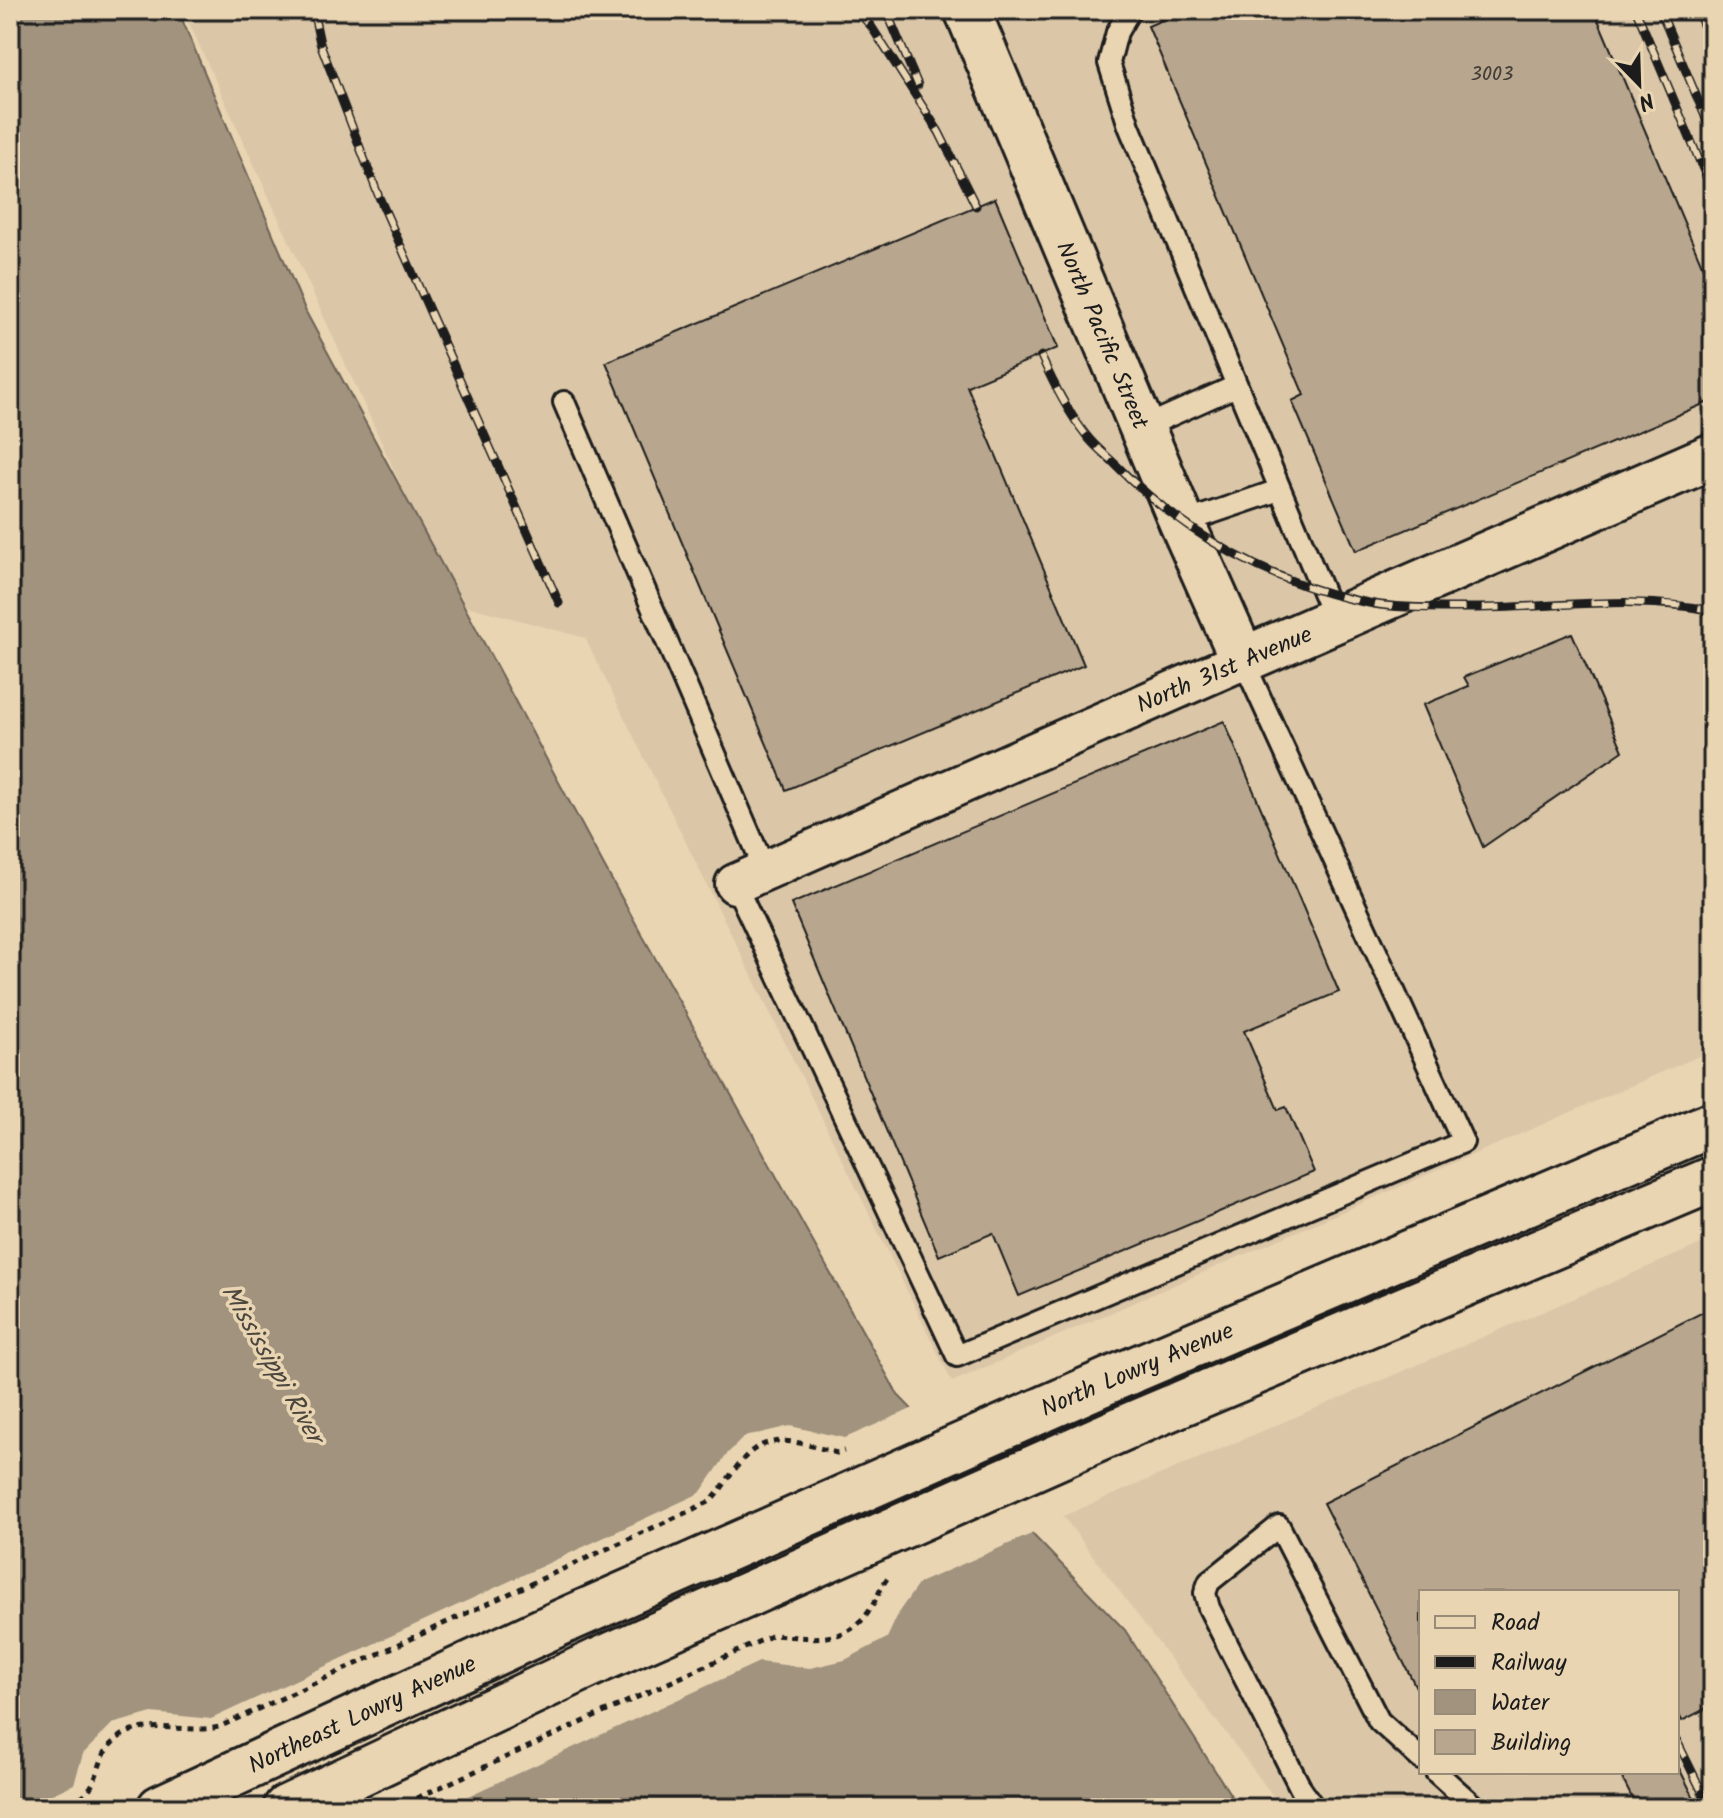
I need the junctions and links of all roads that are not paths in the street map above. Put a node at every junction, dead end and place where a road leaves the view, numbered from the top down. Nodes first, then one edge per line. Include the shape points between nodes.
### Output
1 (967, 10) edge
2 (1130, 10) edge
3 (1236, 386) junction
4 (564, 402) dead end
5 (1142, 428) junction
6 (1713, 456) edge
7 (1279, 490) junction
8 (1182, 523) junction
9 (1335, 621) junction
10 (1243, 660) junction
11 (750, 877) junction
12 (1713, 1124) edge
13 (1713, 1179) edge
14 (564, 1621) joint
15 (1419, 1757) edge
16 (1438, 1774) edge
17 (160, 1808) edge
18 (286, 1808) edge
19 (1314, 1808) edge
20 (1476, 1808) edge

1 - 5 main road, North Pacific Street
2 - 3 lane via 1109,63 1129,126
3 - 5 lane
3 - 7 lane
4 - 11 lane
5 - 8 main road, North Pacific Street
6 - 9 main road, North 31st Avenue
7 - 8 lane
7 - 9 lane
8 - 10 main road, North Pacific Street
9 - 10 main road, North 31st Avenue
10 - 11 street, North 31st Avenue
10 - 11 lane via 1463,1142 957,1356
12 - 14 main road, North Lowry Avenue via 1098,1385
13 - 18 main road, North Lowry Avenue via 1135,1423 600,1660
14 - 17 main road, Northeast Lowry Avenue
15 - 19 lane via 1379,1721 1279,1526 1209,1582 1205,1593
16 - 20 lane

